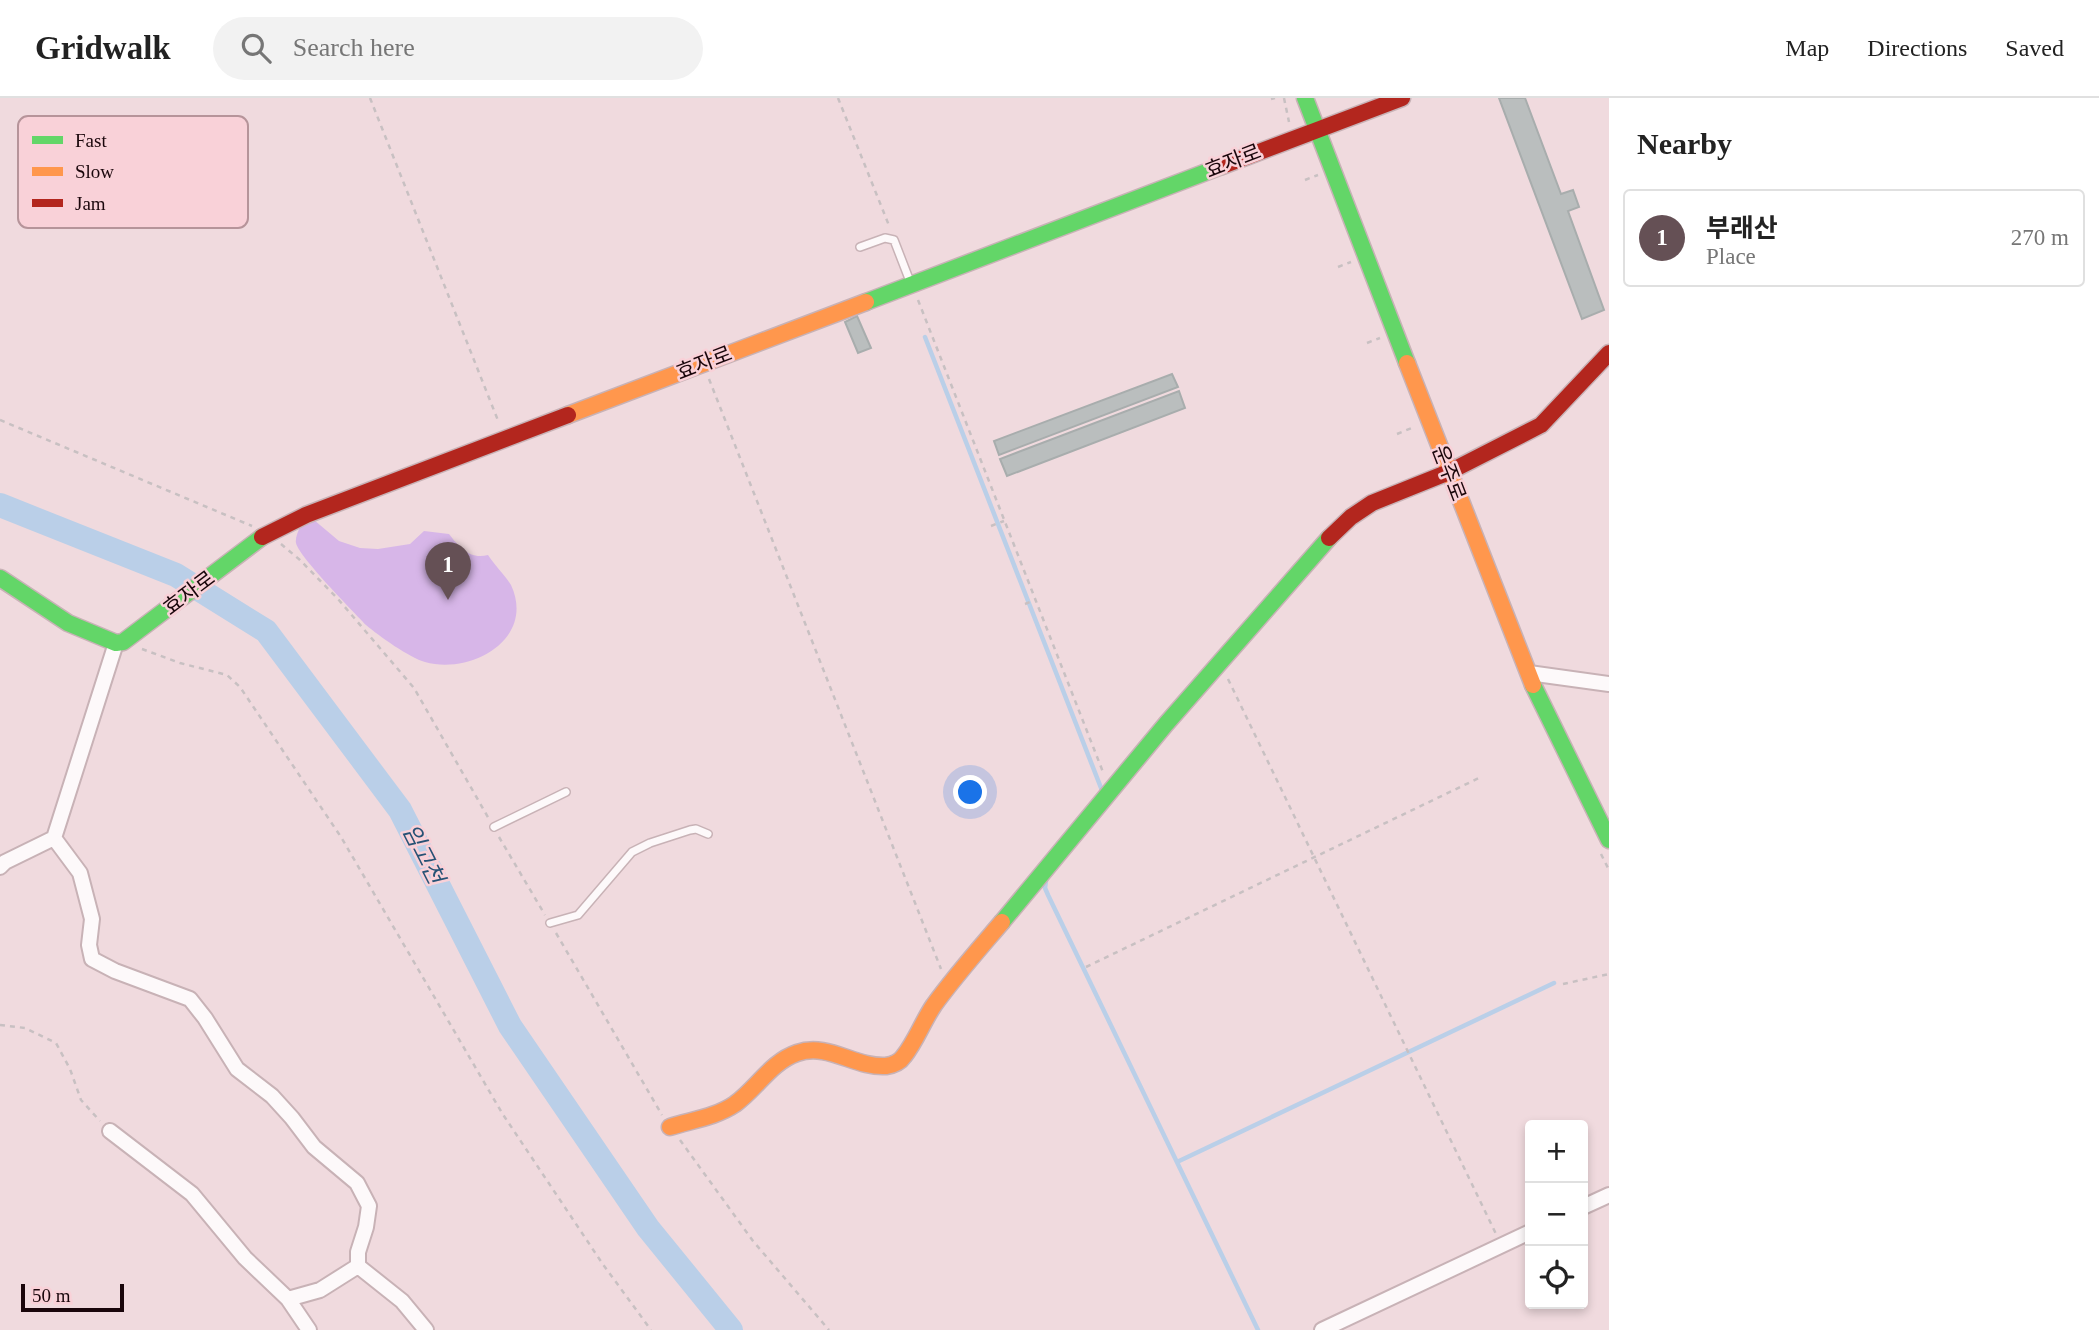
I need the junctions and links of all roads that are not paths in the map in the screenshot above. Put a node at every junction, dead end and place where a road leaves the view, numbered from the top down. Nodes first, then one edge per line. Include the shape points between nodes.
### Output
1 (1305, 98) edge
2 (1402, 98) edge
3 (1316, 130) junction
4 (860, 247) dead end
5 (911, 284) junction
6 (1609, 353) edge
7 (1448, 472) junction
8 (0, 578) edge
9 (120, 642) junction
10 (1529, 673) junction
11 (1609, 684) edge
12 (566, 792) dead end
13 (494, 827) dead end
14 (708, 834) dead end
15 (54, 838) junction
16 (1609, 840) edge
17 (0, 867) edge
18 (550, 923) dead end
19 (670, 1126) dead end
20 (110, 1131) road end
21 (1609, 1195) edge
22 (1588, 1205) edge
23 (1525, 1234) edge
24 (358, 1266) junction
25 (288, 1299) junction
26 (309, 1330) edge
27 (426, 1330) edge
28 (1322, 1330) edge

1 - 3 street, 운주로
2 - 3 street, 효자로
3 - 5 street, 효자로
3 - 7 street, 운주로
4 - 5 lane via 885,238 894,240
5 - 9 street, 효자로 via 306,515 264,536
6 - 7 street via 1541,425
7 - 10 street, 운주로
7 - 19 street via 1372,503 1333,533 949,987 899,1064 881,1066 810,1049 773,1067 726,1110
8 - 9 street via 68,622
9 - 15 street
10 - 11 street
10 - 16 street, 운주로
12 - 13 lane
14 - 18 lane via 690,830 632,852 578,915
15 - 17 street
15 - 24 street via 79,873 92,919 89,945 93,959 190,999 237,1069 272,1096 314,1147 357,1183 369,1206
20 - 25 street via 191,1194 244,1258
21 - 22 street
23 - 28 street
24 - 25 street via 320,1290
24 - 27 street via 402,1301
25 - 26 street

